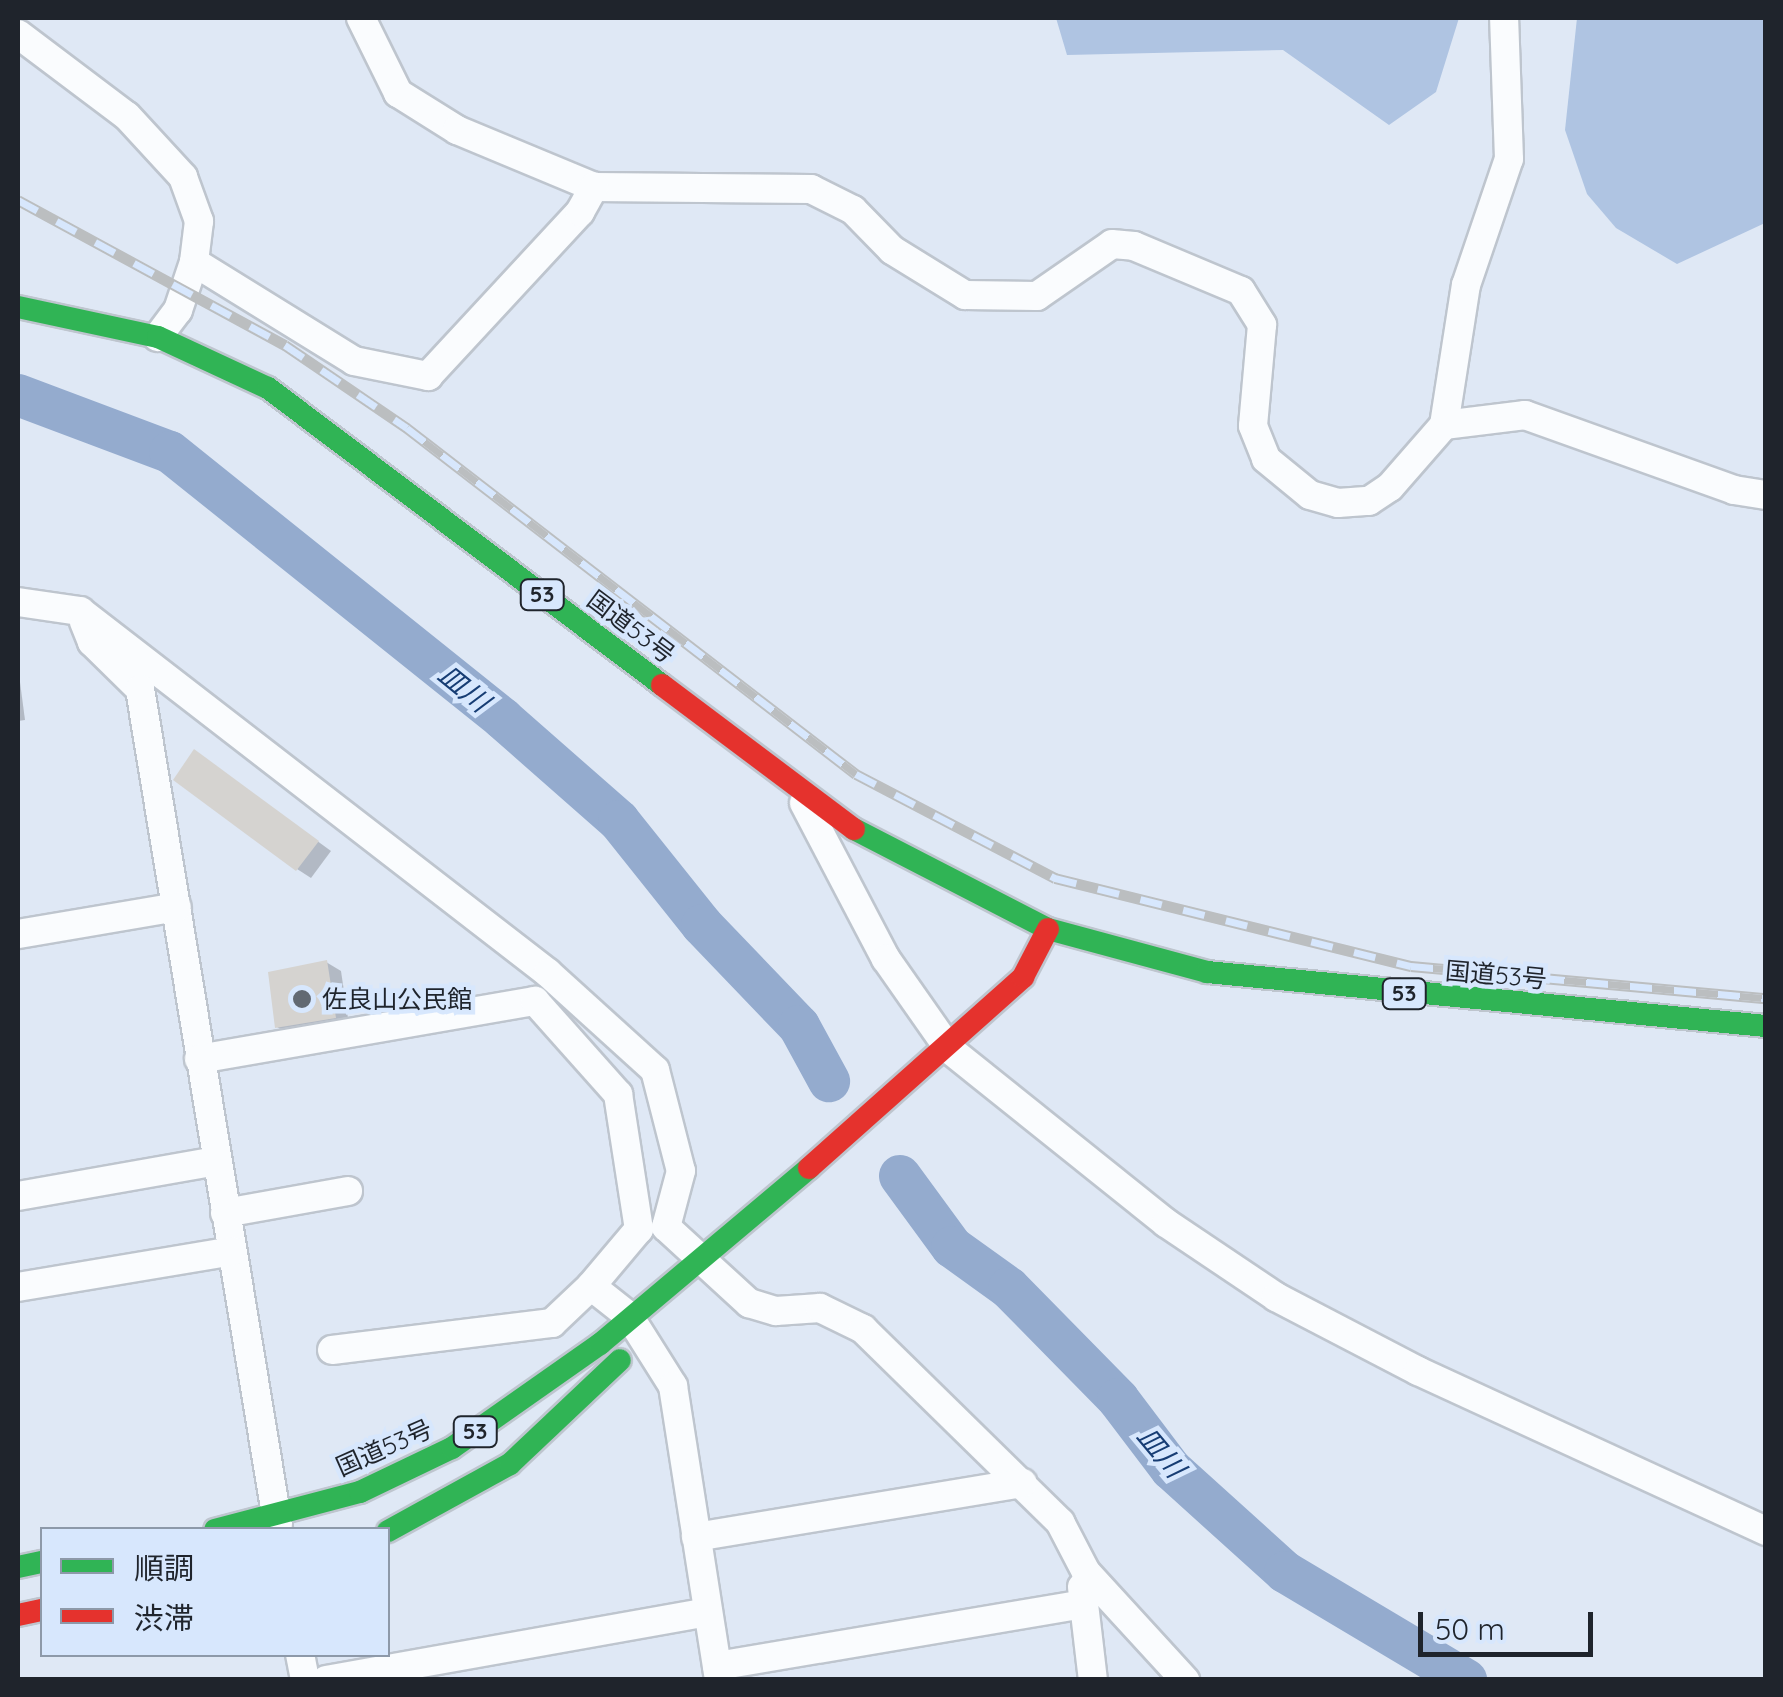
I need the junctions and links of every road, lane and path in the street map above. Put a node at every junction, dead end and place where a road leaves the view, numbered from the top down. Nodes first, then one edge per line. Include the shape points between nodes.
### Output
1 (362, 18) edge
2 (1504, 18) edge
3 (18, 34) edge
4 (594, 187) junction
5 (194, 262) junction
6 (18, 307) edge
7 (158, 337) junction
8 (1444, 425) junction
9 (1766, 495) edge
10 (18, 602) edge
11 (80, 611) junction
12 (166, 677) junction
13 (140, 688) junction
14 (792, 779) junction
15 (177, 907) junction
16 (1048, 929) junction
17 (18, 934) edge
18 (548, 973) junction
19 (534, 1001) junction
20 (1766, 1026) edge
21 (939, 1058) junction
22 (199, 1060) junction
23 (216, 1162) junction
24 (348, 1191) dead end
25 (18, 1196) edge
26 (225, 1213) junction
27 (232, 1251) junction
28 (698, 1262) junction
29 (591, 1286) junction
30 (18, 1287) edge
31 (636, 1327) junction
32 (332, 1350) dead end
33 (1024, 1482) junction
34 (278, 1524) edge
35 (246, 1527) edge
36 (390, 1530) edge
37 (1766, 1531) edge
38 (696, 1537) junction
39 (1086, 1572) junction
40 (1084, 1604) junction
41 (708, 1612) junction
42 (718, 1673) edge
43 (326, 1680) edge
44 (1092, 1680) edge
45 (1185, 1680) edge

1 - 4 street via 398,93 457,130
2 - 8 street via 1509,159 1466,285
3 - 5 street via 128,116 182,177 199,222
4 - 5 street via 580,212 428,376 354,361
4 - 8 street via 811,189 853,210 892,250 965,295 1037,296 1112,244 1240,291 1262,325 1253,426 1266,459 1310,495 1338,503 1369,501 1390,487
5 - 7 street via 178,310
6 - 7 highway, 国道53号 / 53
7 - 14 highway, 国道53号 / 53 via 268,388
8 - 9 street via 1525,415 1734,490
10 - 11 street
11 - 12 street
11 - 13 street via 92,642
12 - 13 street
12 - 18 street
13 - 15 street
14 - 16 highway, 国道53号 / 53 via 852,828
14 - 21 street
15 - 17 street
15 - 22 street
16 - 20 highway, 国道53号 / 53 via 1207,972
16 - 21 highway, 国道53号 / 53 via 1023,977
18 - 19 street
18 - 28 street via 655,1070 680,1171 666,1227
19 - 22 street
19 - 29 street via 618,1094 639,1229
21 - 28 highway, 国道53号 / 53
21 - 37 street via 1276,1297 1512,1416
22 - 23 street
23 - 25 street
23 - 26 street
24 - 26 street
26 - 27 street
27 - 30 street
27 - 34 street
28 - 31 highway, 国道53号 / 53
28 - 33 street via 748,1303 776,1310 820,1308 863,1328
29 - 31 street
29 - 32 street via 552,1323
31 - 34 highway, 国道53号 / 53 via 452,1448
31 - 36 highway, 国道53号 / 53 via 510,1464
31 - 38 street via 673,1386
33 - 38 street
33 - 39 street via 1060,1522
34 - 35 highway, 国道53号 / 53
38 - 41 street
39 - 40 street
39 - 45 street
40 - 42 street
40 - 44 street
41 - 42 street
41 - 43 street

